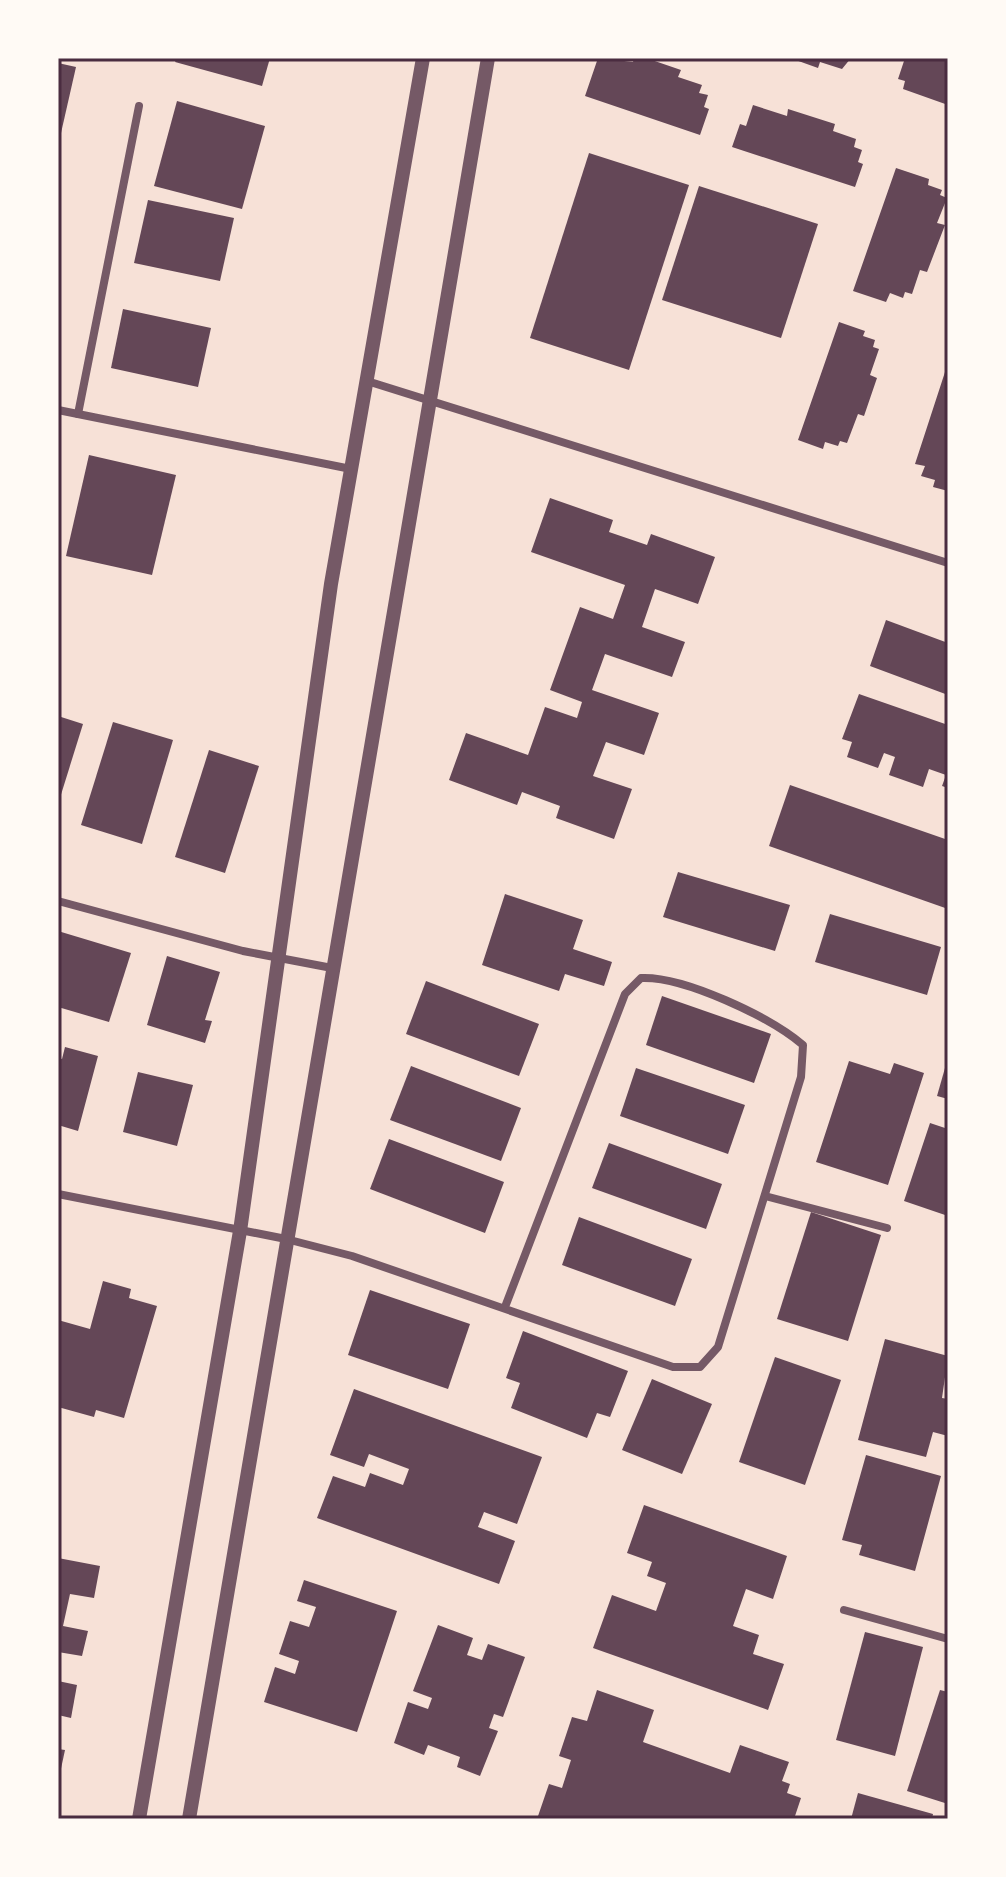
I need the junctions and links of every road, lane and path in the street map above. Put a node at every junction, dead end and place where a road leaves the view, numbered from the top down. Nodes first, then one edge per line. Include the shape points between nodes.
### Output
1 (423, 58) edge
2 (488, 58) edge
3 (139, 106) dead end
4 (367, 381) junction
5 (427, 401) junction
6 (58, 410) edge
7 (78, 414) junction
8 (351, 469) junction
9 (948, 563) edge
10 (58, 901) edge
11 (281, 959) junction
12 (332, 968) junction
13 (58, 1194) edge
14 (765, 1196) junction
15 (887, 1228) dead end
16 (240, 1231) junction
17 (286, 1239) junction
18 (505, 1307) junction
19 (844, 1610) dead end
20 (948, 1639) edge
21 (139, 1819) edge
22 (189, 1819) edge

1 - 4 street
2 - 5 street
3 - 7 street
4 - 5 street
4 - 8 street
5 - 9 street
5 - 12 street
6 - 7 street
7 - 8 street
8 - 11 street
10 - 11 street
11 - 12 street
11 - 16 street
12 - 17 street
13 - 16 street
14 - 15 street
14 - 18 street via 718,1347 700,1367 673,1367
14 - 18 street via 801,1077 803,1045 764,1018 663,977 641,978 625,994
16 - 17 street
16 - 21 street
17 - 18 street
17 - 22 street
19 - 20 street

